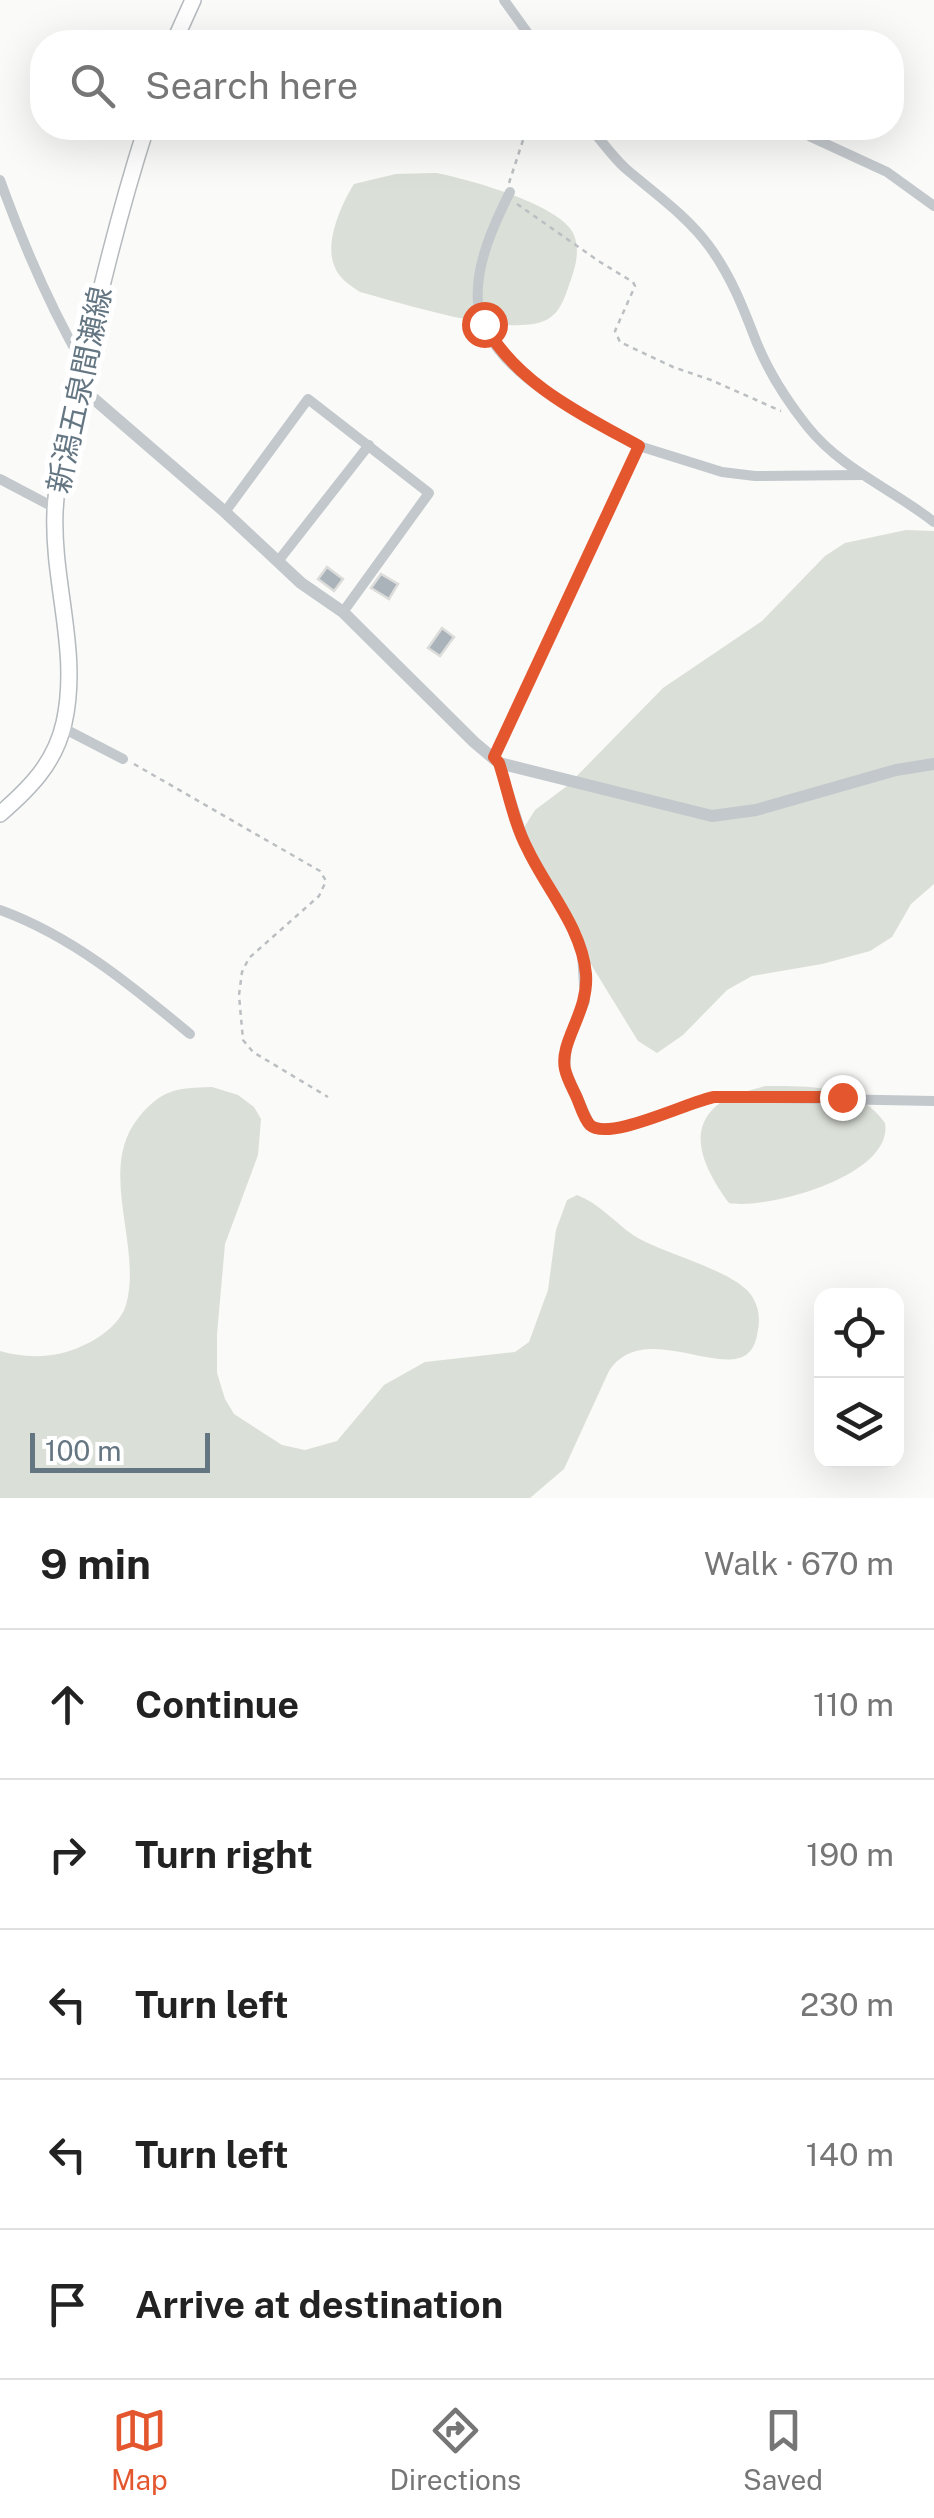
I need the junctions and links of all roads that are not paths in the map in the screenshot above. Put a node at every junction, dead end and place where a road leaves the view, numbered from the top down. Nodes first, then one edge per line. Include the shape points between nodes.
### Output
1 (193, 0) edge
2 (504, 0) edge
3 (179, 30) edge
4 (523, 30) edge
5 (143, 140) edge
6 (600, 140) edge
7 (820, 140) edge
8 (0, 180) edge
9 (510, 192) road end
10 (934, 206) edge
11 (84, 364) junction
12 (79, 386) junction
13 (368, 444) junction
14 (639, 446) junction
15 (861, 475) junction
16 (0, 479) edge
17 (56, 508) junction
18 (226, 512) junction
19 (934, 522) edge
20 (279, 560) junction
21 (344, 612) junction
22 (63, 728) junction
23 (124, 759) road end
24 (497, 760) junction
25 (934, 764) edge
26 (0, 814) edge
27 (0, 910) edge
28 (190, 1034) dead end
29 (934, 1101) edge

1 - 3 main road
2 - 4 street
5 - 11 main road, 新潟五泉間瀬線
6 - 15 street via 706,242 799,414 838,460
7 - 10 street via 887,172
8 - 11 street via 54,312
9 - 14 street via 478,287 484,324 516,368
11 - 12 main road, 新潟五泉間瀬線
12 - 17 main road, 新潟五泉間瀬線
12 - 18 street
13 - 18 street via 308,399
13 - 20 street
13 - 21 street via 429,493
14 - 15 street via 722,472
14 - 24 street
15 - 19 street
16 - 17 street
17 - 22 main road, 新潟五泉間瀬線 via 71,678
18 - 20 street
20 - 21 street
21 - 24 street
22 - 23 street
22 - 26 main road, 新潟五泉間瀬線 via 42,772
24 - 25 street via 712,816
24 - 29 street via 526,847 582,952 586,1001 567,1043 565,1069 590,1125 629,1126 714,1097
27 - 28 street via 116,973

